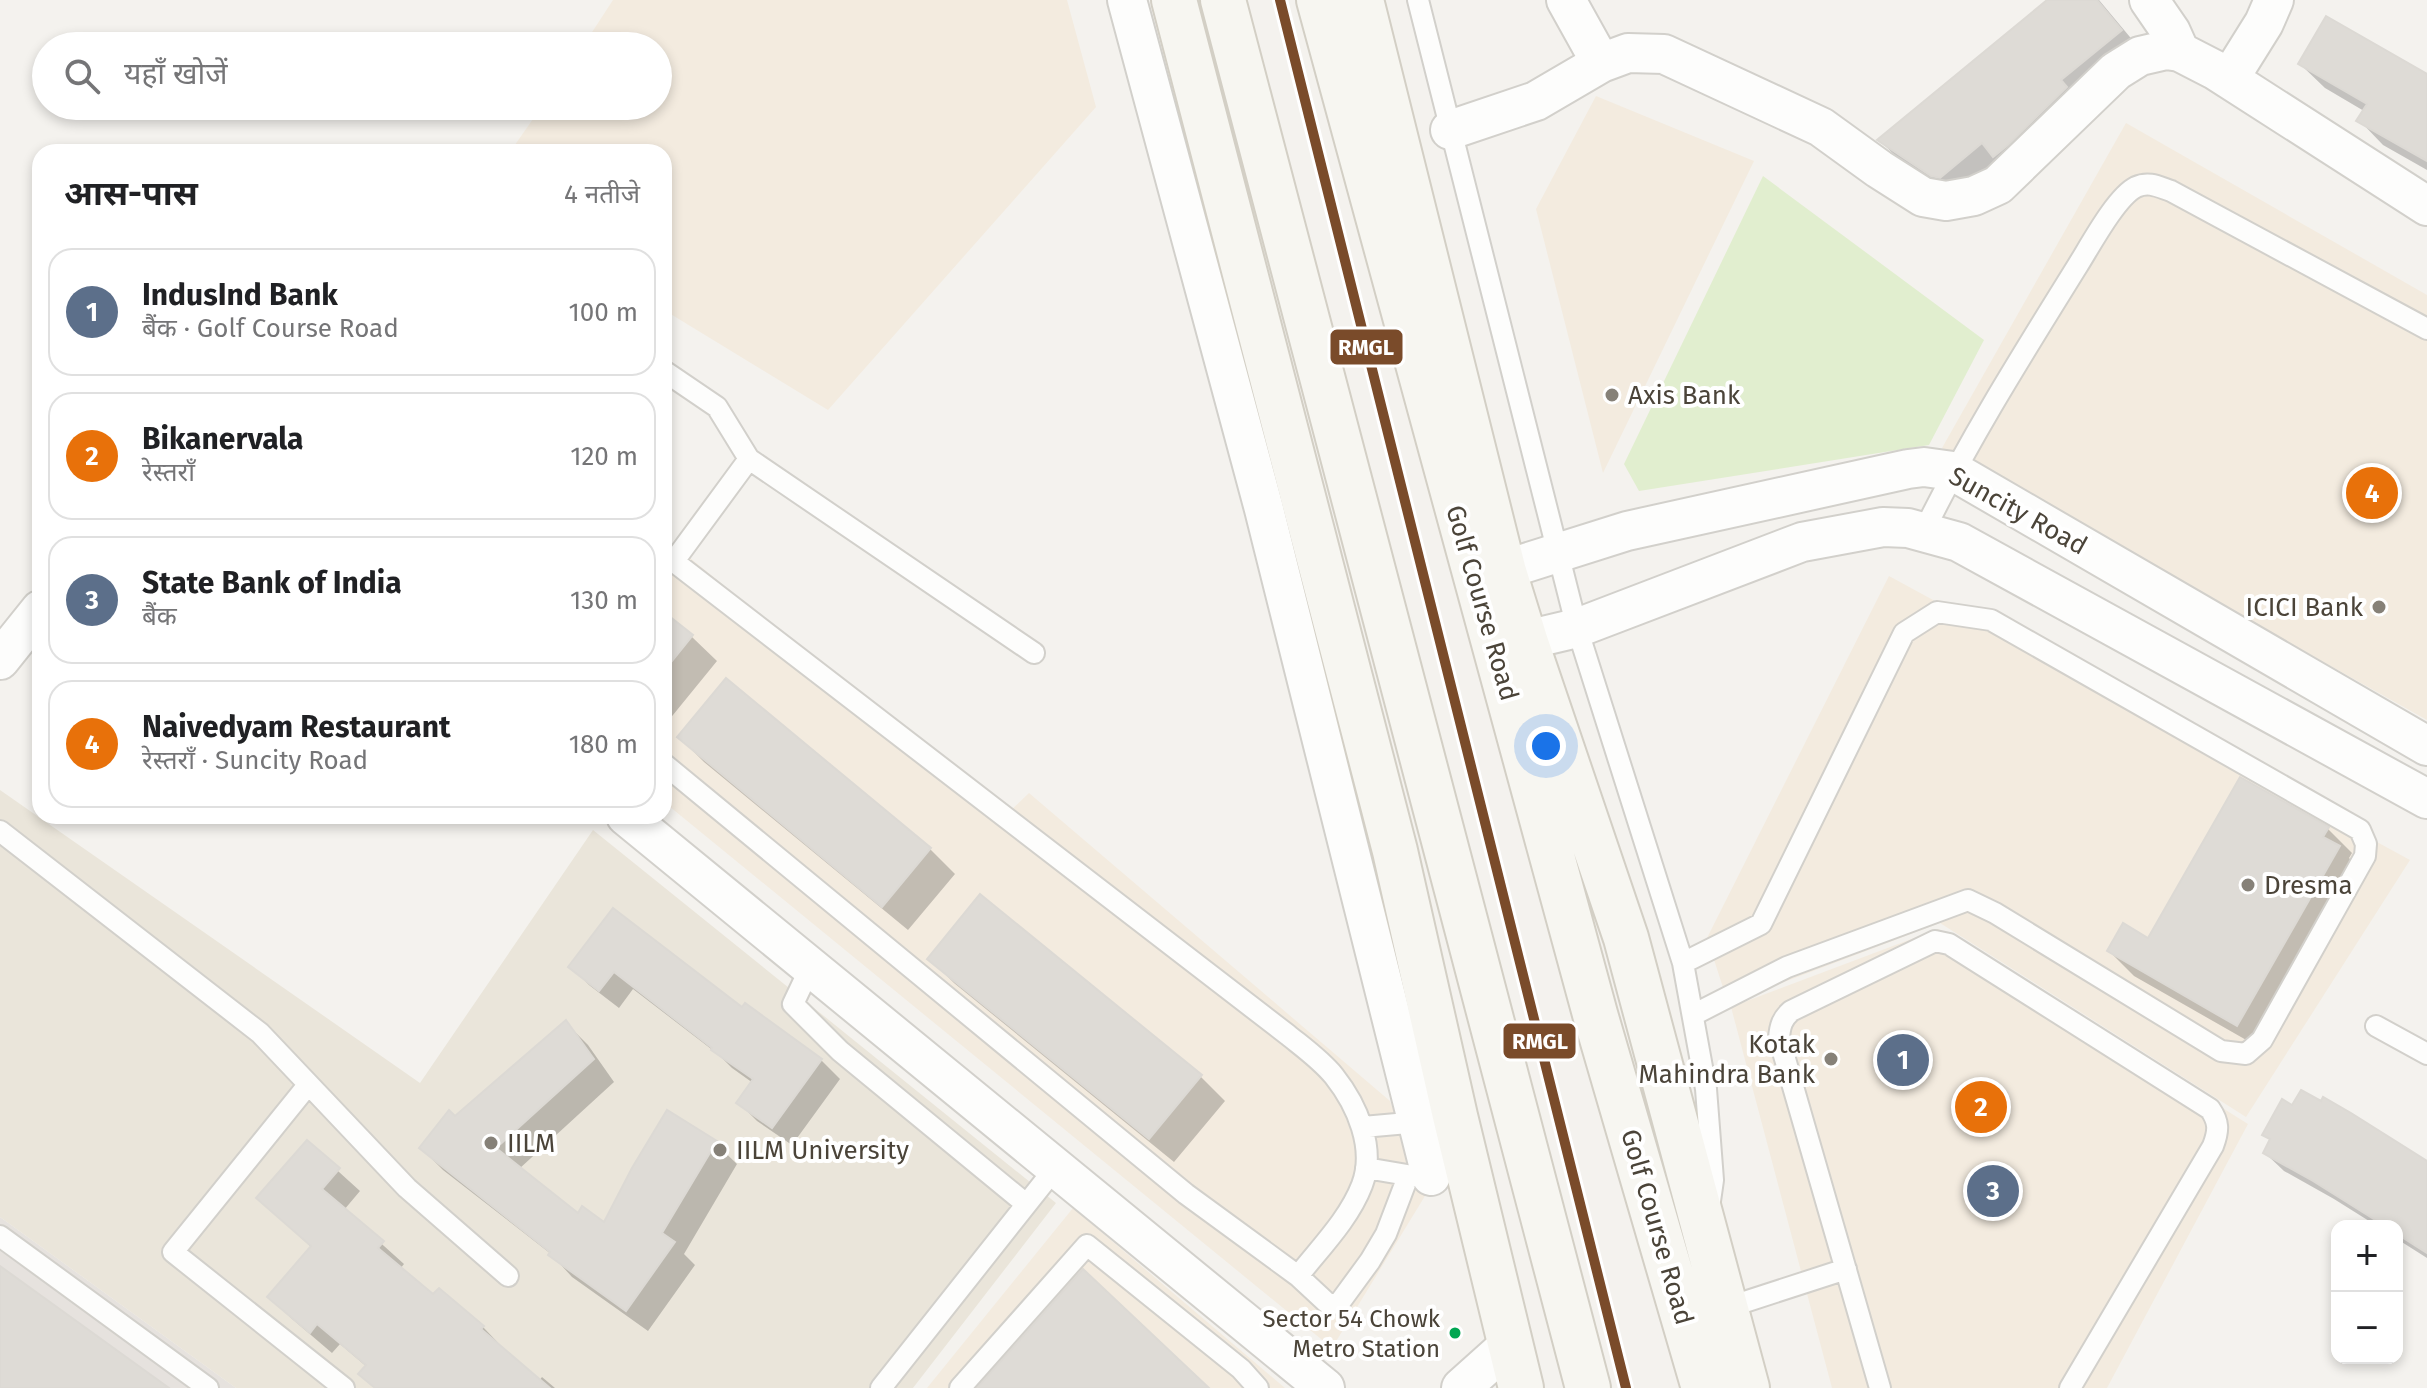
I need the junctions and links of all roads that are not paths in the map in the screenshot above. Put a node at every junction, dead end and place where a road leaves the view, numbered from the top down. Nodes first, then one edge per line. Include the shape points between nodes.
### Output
1 (1127, 0) edge
2 (1174, 0) edge
3 (1223, 0) edge
4 (1319, 0) edge
5 (1361, 0) edge
6 (1418, 0) edge
7 (1535, 0) edge
8 (1560, 0) edge
9 (1566, 0) edge
10 (2149, 0) edge
11 (2274, 0) edge
12 (2180, 52) junction
13 (1601, 63) junction
14 (2229, 79) junction
15 (1450, 130) junction
16 (2427, 206) edge
17 (2427, 329) edge
18 (672, 376) edge
19 (749, 459) junction
20 (1953, 471) junction
21 (1924, 531) junction
22 (1559, 553) junction
23 (672, 554) edge
24 (672, 560) edge
25 (1490, 576) junction
26 (32, 620) edge
27 (1577, 628) junction
28 (1510, 644) junction
29 (1034, 653) dead end
30 (0, 660) edge
31 (2427, 746) edge
32 (1370, 755) junction
33 (672, 771) edge
34 (2427, 799) edge
35 (636, 824) edge
36 (1441, 830) junction
37 (0, 831) edge
38 (1683, 963) junction
39 (811, 966) junction
40 (1693, 1015) junction
41 (2376, 1026) dead end
42 (2427, 1054) edge
43 (308, 1085) junction
44 (1419, 1122) junction
45 (1363, 1127) junction
46 (1056, 1167) junction
47 (1366, 1168) junction
48 (1438, 1176) junction
49 (1026, 1204) junction
50 (0, 1236) edge
51 (1706, 1237) junction
52 (1846, 1269) junction
53 (508, 1276) dead end
54 (1298, 1276) junction
55 (1726, 1308) junction
56 (1509, 1345) junction
57 (208, 1388) edge
58 (344, 1388) edge
59 (881, 1388) edge
60 (960, 1388) edge
61 (1258, 1388) edge
62 (1325, 1388) edge
63 (1461, 1388) edge
64 (1521, 1388) edge
65 (1588, 1388) edge
66 (1704, 1388) edge
67 (1747, 1388) edge
68 (1880, 1388) edge
69 (2070, 1388) edge

1 - 44 street via 1264,509
2 - 32 main road
3 - 36 main road
4 - 25 main road, Golf Course Road
5 - 25 main road
6 - 15 lane
7 - 8 street
9 - 13 street
10 - 12 street
11 - 14 street
12 - 13 street via 2140,56 2116,71 1998,185 1946,201 1923,197 1821,127 1664,54 1628,53
12 - 14 street
13 - 15 street via 1536,101
14 - 16 street
15 - 22 lane
17 - 20 lane via 2171,191 2149,184 2136,187 2111,212
18 - 19 lane via 717,407
19 - 23 lane
19 - 29 lane
20 - 21 lane
20 - 22 street, Suncity Road via 1908,469 1627,531
20 - 31 street, Suncity Road
21 - 27 street via 1883,527 1802,542
21 - 34 street via 1959,542
22 - 25 street, Suncity Road
22 - 27 lane
24 - 45 lane via 1298,1042 1335,1077
25 - 28 main road, Golf Course Road
26 - 30 street
27 - 28 street
27 - 38 lane
28 - 51 main road via 1626,938
28 - 66 main road, Golf Course Road via 1595,1014
32 - 36 main road
32 - 48 main road via 1455,1116
33 - 54 lane via 1186,1194
35 - 39 street
36 - 65 main road
37 - 43 lane via 260,1033
38 - 40 lane
38 - 40 lane via 1761,924 1904,633 1937,612 1991,620 2360,830 2366,844 2365,856 2262,1040 2246,1054 2221,1051 1968,900 1787,967
39 - 46 street
39 - 49 lane via 793,1004 840,1051
40 - 51 lane via 1706,1089 1713,1180
41 - 42 lane
43 - 53 lane via 407,1188
43 - 58 lane via 173,1252
44 - 45 lane
44 - 48 street
45 - 47 lane
46 - 49 lane
46 - 62 street
47 - 48 lane
47 - 54 lane via 1346,1214
48 - 54 lane via 1405,1184 1386,1234 1340,1302 1326,1302
48 - 56 main road
49 - 59 lane
50 - 57 lane
51 - 55 main road
52 - 55 lane
52 - 68 lane
52 - 69 lane via 1779,1038 1780,1026 1791,1011 1941,941 2210,1109 2218,1121 2213,1146
55 - 67 main road
56 - 63 street
56 - 64 main road
60 - 61 lane via 1087,1245

